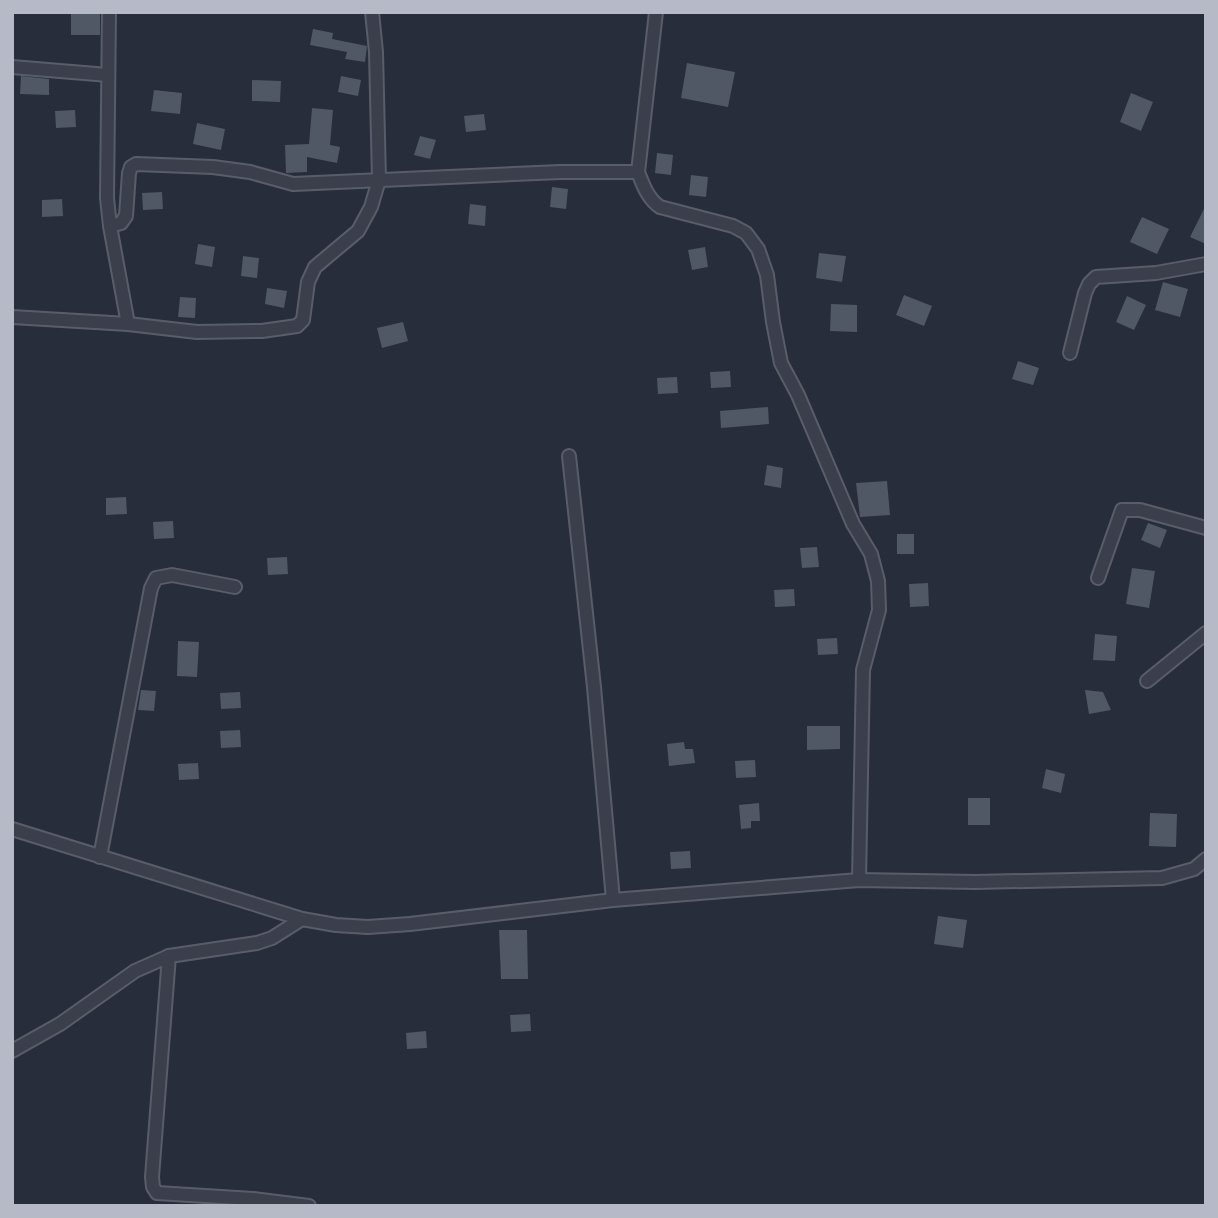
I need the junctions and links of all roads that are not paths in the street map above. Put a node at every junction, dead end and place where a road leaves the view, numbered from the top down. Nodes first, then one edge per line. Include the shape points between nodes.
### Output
1 (109, 12) edge
2 (372, 12) edge
3 (656, 12) edge
4 (12, 67) edge
5 (108, 75) junction
6 (638, 172) junction
7 (379, 180) junction
8 (110, 226) junction
9 (1206, 264) edge
10 (12, 317) edge
11 (128, 324) junction
12 (1070, 353) dead end
13 (569, 456) dead end
14 (1206, 528) edge
15 (1098, 578) dead end
16 (235, 587) dead end
17 (1206, 633) edge
18 (1147, 681) dead end
19 (12, 829) edge
20 (100, 857) junction
21 (1206, 859) edge
22 (859, 880) junction
23 (613, 900) junction
24 (302, 919) junction
25 (169, 956) junction
26 (12, 1051) edge
27 (309, 1206) edge

1 - 5 street
2 - 7 street
3 - 6 street
4 - 5 street
5 - 8 street
6 - 7 street
6 - 22 street via 660,206 733,226 746,233 758,249 767,275 781,363 871,554 879,610 863,670
7 - 8 street via 293,184 213,167 136,164 129,173 126,216
7 - 11 street via 358,231 315,267 308,282 303,320 297,326 197,332
8 - 11 street
9 - 12 street via 1096,277 1085,293
10 - 11 street
13 - 23 street
14 - 15 street via 1140,510 1122,510
16 - 20 street via 172,575 156,578
17 - 18 street
19 - 20 street
20 - 24 street
21 - 22 street via 1194,869 1162,878
22 - 23 street
23 - 24 street via 396,925
24 - 25 street via 257,943
25 - 26 street via 135,971 61,1024
25 - 27 street via 153,1187 157,1193

